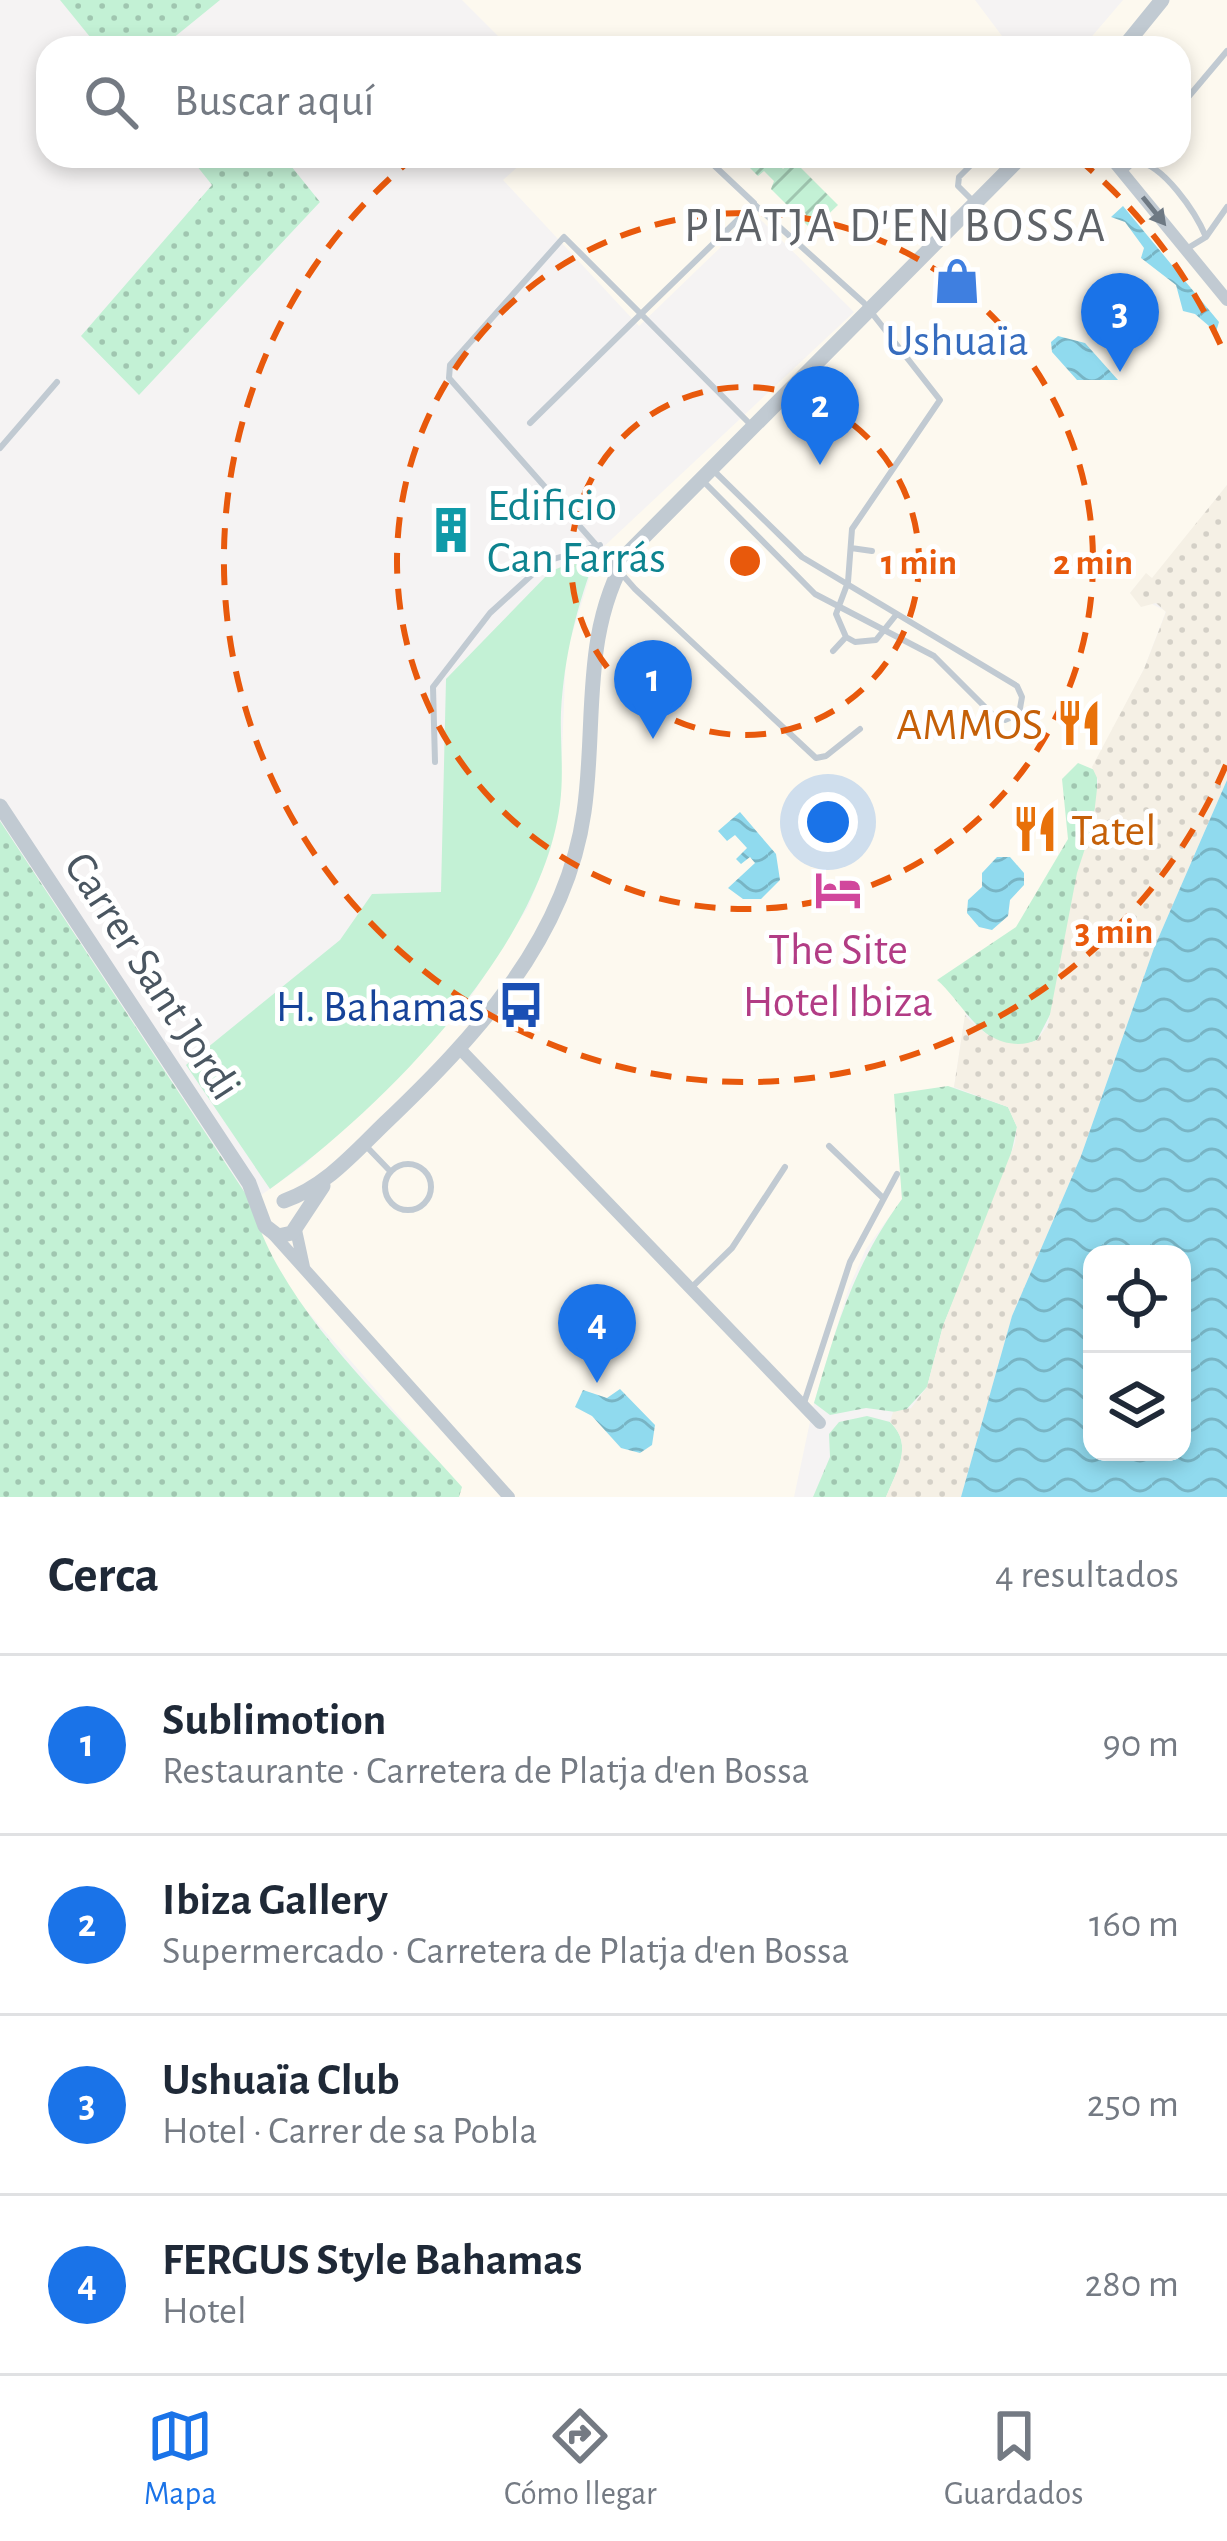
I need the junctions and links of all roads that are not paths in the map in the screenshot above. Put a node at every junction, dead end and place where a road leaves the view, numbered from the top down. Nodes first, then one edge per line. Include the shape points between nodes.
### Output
1 (1162, 0) edge
2 (1133, 36) edge
3 (1227, 51) edge
4 (1191, 94) edge
5 (716, 168) edge
6 (968, 168) edge
7 (1010, 168) edge
8 (1119, 168) edge
9 (1127, 168) edge
10 (1154, 168) edge
11 (1122, 172) junction
12 (754, 204) junction
13 (975, 204) junction
14 (1227, 207) edge
15 (1206, 237) junction
16 (1185, 249) junction
17 (1227, 300) edge
18 (870, 311) junction
19 (641, 314) junction
20 (57, 382) dead end
21 (530, 423) dead end
22 (753, 427) junction
23 (0, 448) edge
24 (705, 473) junction
25 (600, 545) junction
26 (851, 548) junction
27 (872, 551) dead end
28 (618, 570) junction
29 (848, 582) junction
30 (836, 606) junction
31 (896, 615) junction
32 (886, 630) junction
33 (846, 637) junction
34 (833, 651) dead end
35 (860, 729) dead end
36 (435, 761) dead end
37 (0, 806) edge
38 (461, 1050) junction
39 (364, 1143) junction
40 (829, 1146) dead end
41 (785, 1167) dead end
42 (391, 1172) junction
43 (897, 1174) dead end
44 (328, 1178) junction
45 (249, 1183) junction
46 (884, 1199) junction
47 (280, 1201) junction
48 (264, 1216) junction
49 (297, 1228) junction
50 (273, 1234) junction
51 (304, 1268) junction
52 (688, 1290) junction
53 (802, 1409) junction
54 (820, 1423) dead end
55 (492, 1478) junction
56 (486, 1497) edge
57 (509, 1497) edge

1 - 2 street
3 - 4 lane
5 - 12 lane
6 - 13 lane via 958,186
7 - 13 street
8 - 11 street
9 - 11 lane
10 - 15 lane
11 -> 16 street
12 - 18 lane
12 - 19 lane
13 - 18 street
14 - 15 lane
15 - 16 lane
16 - 17 street
18 - 22 street
18 - 26 lane via 940,400 858,515
19 - 21 lane
19 - 22 lane
19 - 25 lane via 564,238 450,365 449,378
20 - 23 lane
22 - 24 street
24 - 28 street
24 - 29 lane via 790,547
24 - 30 lane via 815,594
25 - 28 lane
25 - 36 lane via 548,561 490,613 433,687
26 - 27 lane
26 - 29 lane
28 - 35 lane via 816,758
28 - 38 street via 594,649 588,775 573,856 545,927
29 - 30 lane
29 - 31 lane
30 - 32 lane
30 - 33 lane
31 - 32 lane
31 - 32 lane via 1016,686 1018,714 995,717 950,667
32 - 33 lane via 866,643
33 - 34 lane
37 - 45 street, Carrer Sant Jordi
38 - 39 street
38 - 52 street
39 - 42 lane
39 - 44 street
40 - 46 lane
41 - 52 lane via 732,1248
42 - 42 lane via 386,1191 399,1210 423,1204 432,1189 420,1169 408,1162
43 - 46 lane
44 - 47 street
44 - 49 street
45 - 47 street, Carrer Sant Jordi
45 - 48 street, Carrer Sant Jordi
46 - 53 lane via 850,1262
47 - 48 street
47 - 49 street via 297,1210
48 - 50 street, Carrer Sant Jordi
49 - 50 street
49 - 51 street
50 - 51 street
51 - 55 street
52 - 53 street
53 - 54 street
55 - 56 street
55 - 57 street

